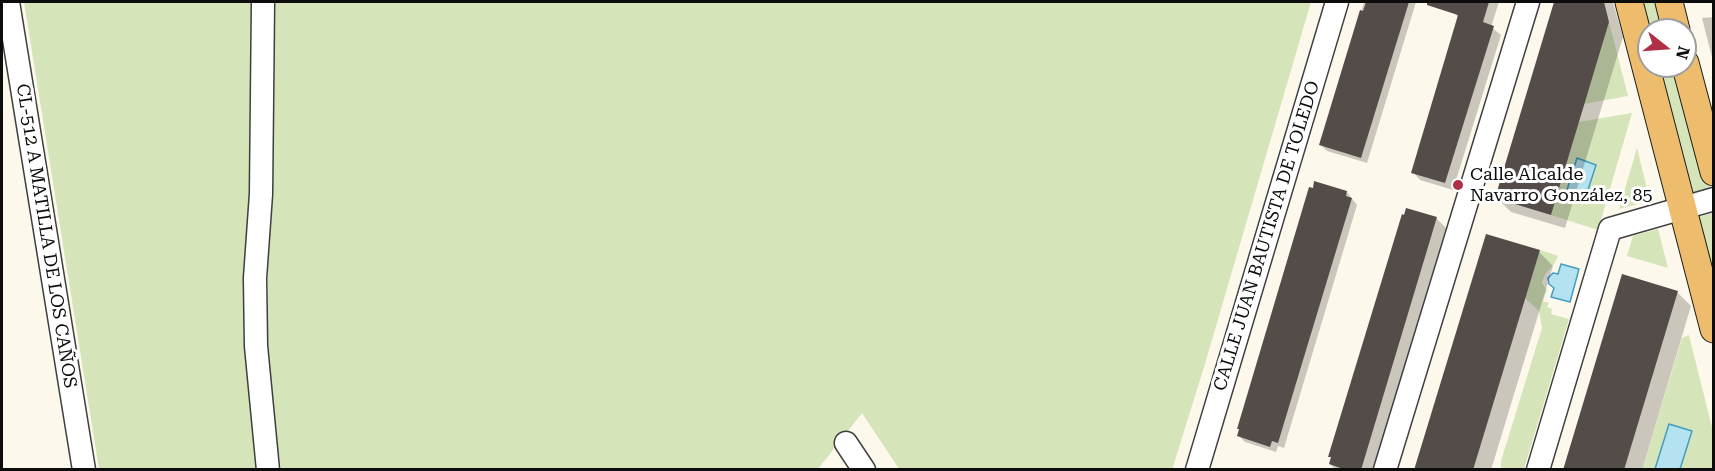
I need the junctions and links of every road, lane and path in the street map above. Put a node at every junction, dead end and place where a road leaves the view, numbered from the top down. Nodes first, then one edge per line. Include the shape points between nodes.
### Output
1 (8, 2) edge
2 (263, 2) edge
3 (1337, 2) edge
4 (1528, 2) edge
5 (1629, 2) edge
6 (1672, 2) edge
7 (1674, 18) edge
8 (1689, 78) edge
9 (1713, 172) edge
10 (1713, 199) edge
11 (1683, 208) junction
12 (1713, 329) edge
13 (846, 442) dead end
14 (84, 470) edge
15 (268, 470) edge
16 (864, 470) edge
17 (1197, 470) edge
18 (1385, 470) edge
19 (1538, 470) edge

1 - 14 street, CL-512 A MATILLA DE LOS CAÑOS
2 - 15 street via 261,194 255,278 256,346
3 - 17 street, CALLE JUAN BAUTISTA DE TOLEDO
4 - 18 street
5 - 11 main road
6 - 7 main road
8 - 9 main road
10 - 11 street
11 - 12 main road
11 - 19 street via 1610,229
13 - 16 street

